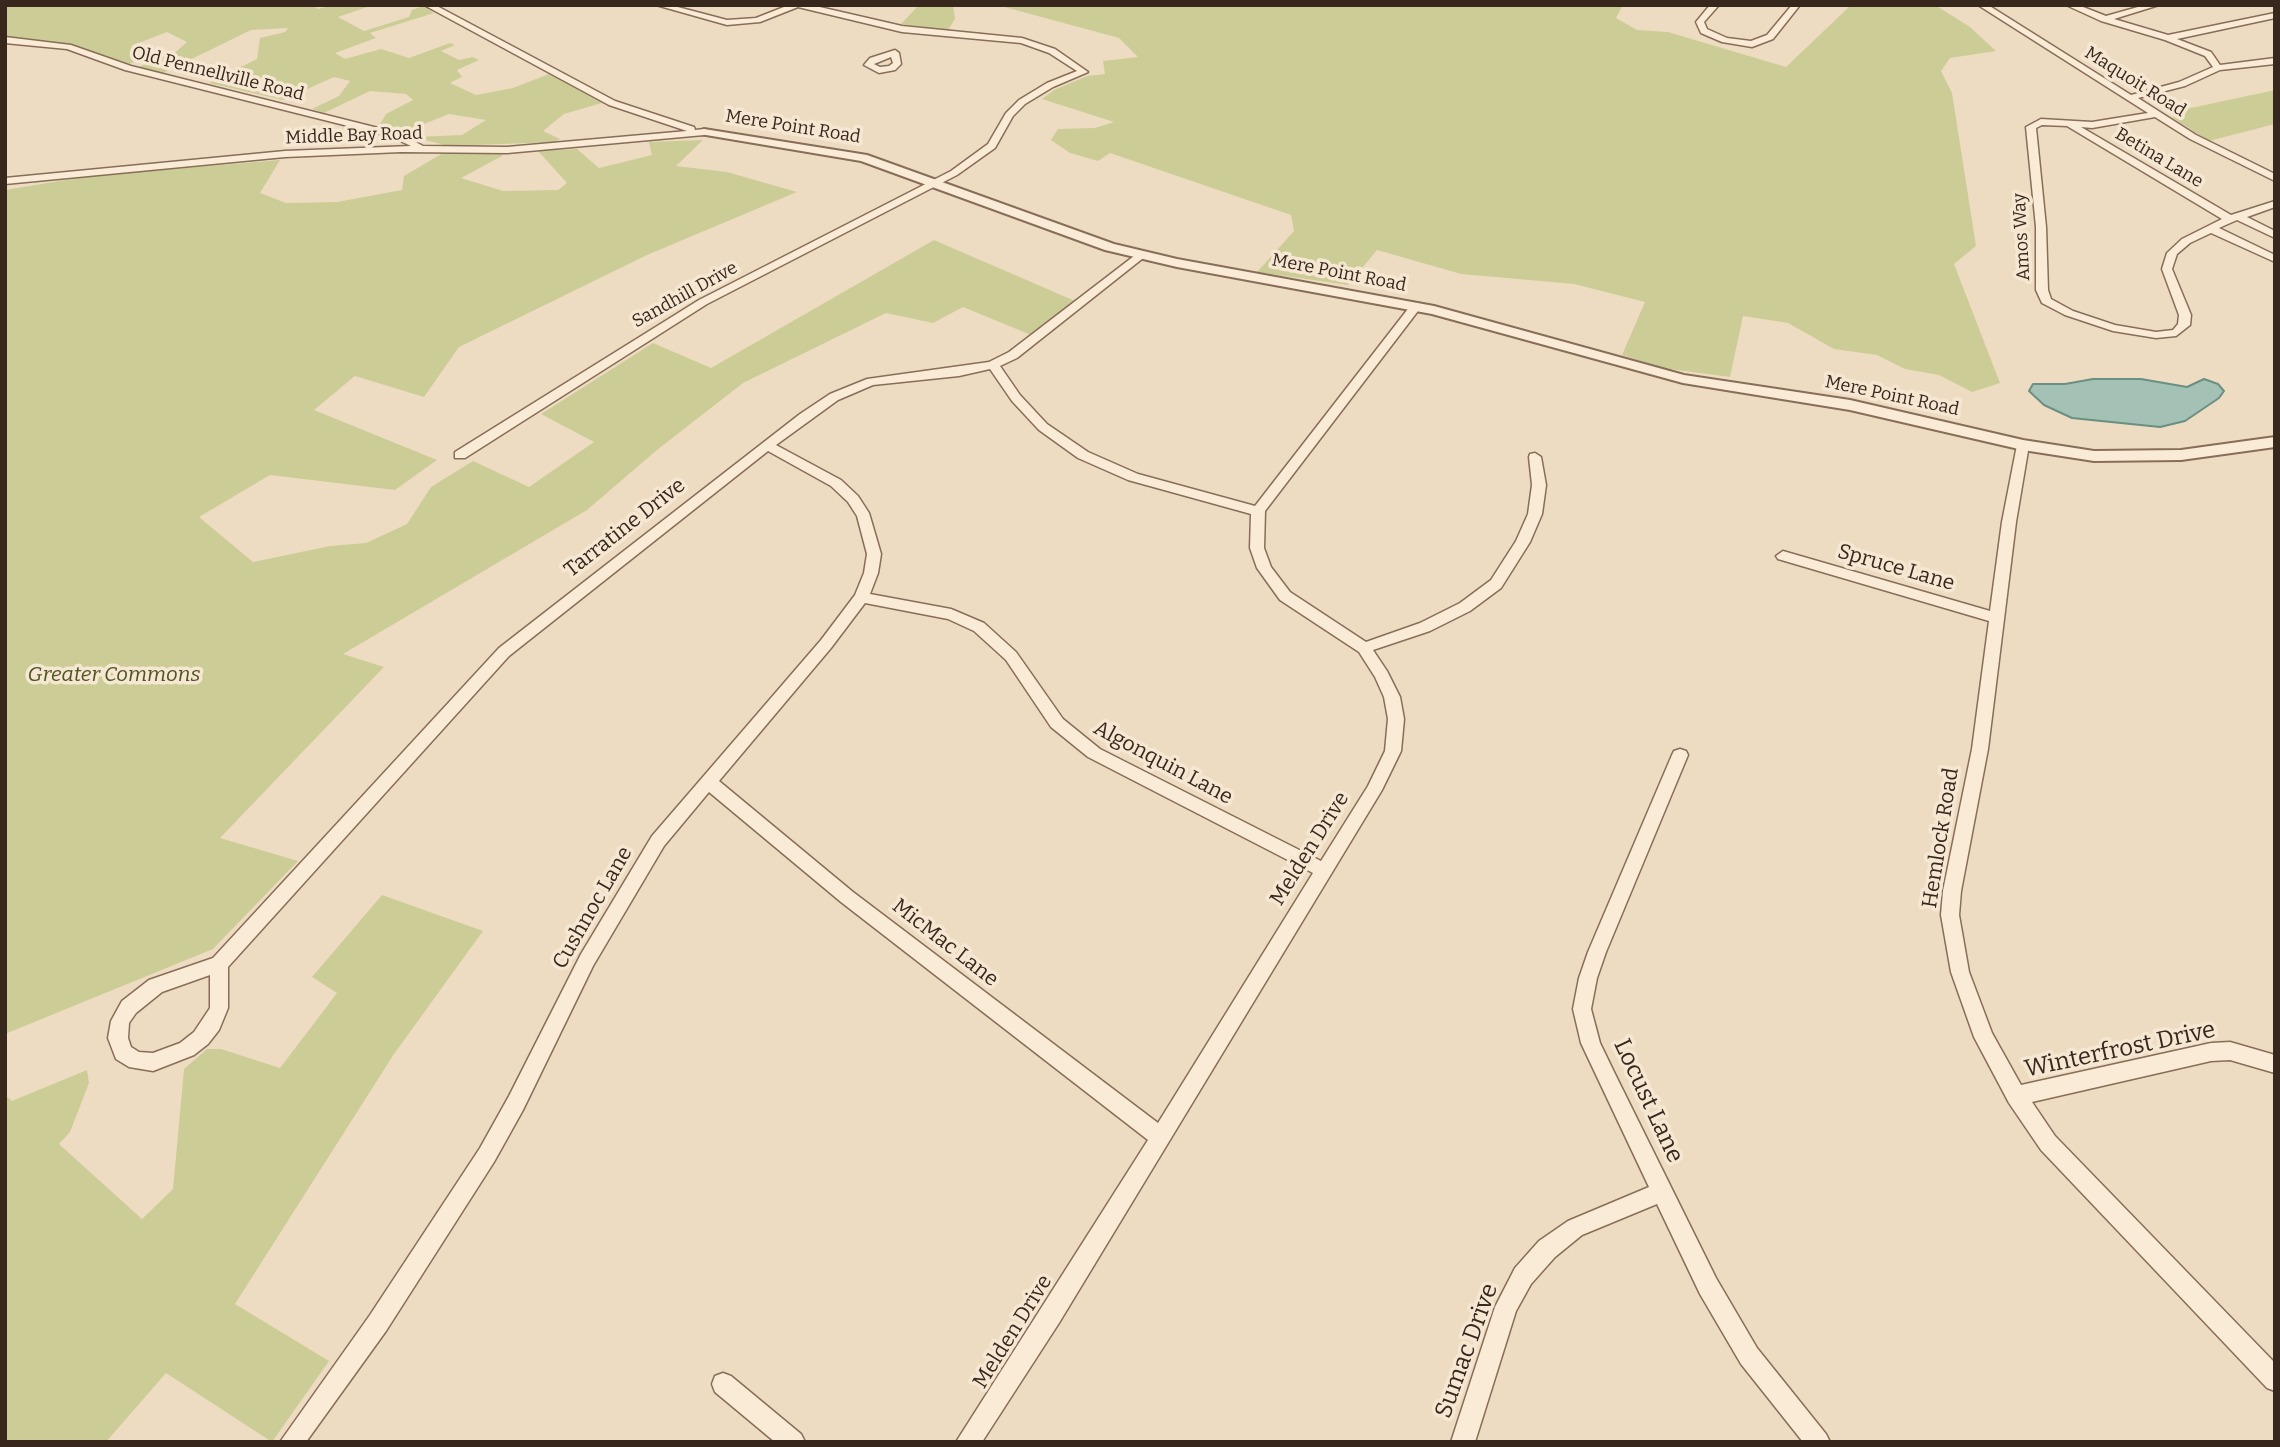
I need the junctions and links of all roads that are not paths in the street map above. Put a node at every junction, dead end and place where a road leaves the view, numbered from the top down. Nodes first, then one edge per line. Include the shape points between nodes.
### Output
1 (428, 5) edge
2 (660, 5) edge
3 (798, 5) edge
4 (1715, 5) edge
5 (1796, 5) edge
6 (2070, 5) edge
7 (2155, 5) edge
8 (2003, 6) edge
9 (1985, 7) edge
10 (2275, 15) edge
11 (2105, 19) junction
12 (916, 30) junction
13 (2168, 38) junction
14 (908, 39) dead end
15 (5, 40) edge
16 (2275, 61) edge
17 (2218, 68) junction
18 (2129, 98) junction
19 (2155, 114) junction
20 (2071, 125) junction
21 (704, 132) junction
22 (421, 149) junction
23 (2275, 178) edge
24 (5, 181) edge
25 (936, 183) junction
26 (2275, 204) edge
27 (2234, 218) junction
28 (2213, 229) junction
29 (2275, 235) edge
30 (1142, 255) junction
31 (2275, 259) edge
32 (1415, 307) junction
33 (993, 365) junction
34 (2275, 442) edge
35 (2023, 445) junction
36 (768, 446) junction
37 (460, 455) dead end
38 (1535, 457) dead end
39 (1258, 511) junction
40 (1783, 556) dead end
41 (861, 597) junction
42 (1997, 618) junction
43 (1364, 648) junction
44 (1680, 755) dead end
45 (707, 781) junction
46 (1323, 870) junction
47 (219, 964) junction
48 (2275, 1064) edge
49 (2016, 1096) junction
50 (1159, 1136) junction
51 (1662, 1192) junction
52 (2275, 1380) edge
53 (723, 1384) dead end
54 (292, 1442) edge
55 (793, 1442) edge
56 (968, 1442) edge
57 (1462, 1442) edge
58 (1818, 1442) edge

1 - 21 street, Mere Point Road via 626,109
2 - 3 street via 727,23 770,17
3 - 12 street
4 - 5 street via 1700,22 1703,32 1752,44 1770,37
6 - 11 street
7 - 11 street
8 - 9 street
9 - 18 street, Maquoit Road
10 - 13 street
11 - 13 street
12 - 14 street
12 - 25 street, Sandhill Drive via 1022,41 1052,51 1084,72 1022,102 984,153
13 - 17 street via 2208,54
15 - 22 street, Old Pennellville Road via 68,47 128,68 395,135
16 - 17 street
17 - 18 street via 2182,84
18 - 19 street, Maquoit Road
19 - 20 street, Amos Way
19 - 23 street, Maquoit Road
20 - 27 street, Betina Lane
20 - 28 street, Amos Way via 2041,122 2031,130 2046,300 2113,328 2156,335 2176,333 2184,325 2185,315 2169,278 2169,260 2178,246
21 - 22 street, Middle Bay Road via 520,149
21 - 25 street, Mere Point Road via 844,153
22 - 24 street, Middle Bay Road via 285,154
25 - 30 street, Mere Point Road via 1069,234
25 - 37 street, Sandhill Drive via 704,302
26 - 27 street, Amos Way
27 - 28 street, Amos Way
27 - 29 street, Betina Lane
28 - 31 street
30 - 32 street, Mere Point Road
30 - 33 street, Tarratine Drive via 1036,339
32 - 35 street, Mere Point Road via 1683,379 1860,407
32 - 39 street
33 - 36 street, Tarratine Drive via 891,378 852,389 818,406
33 - 39 street via 1043,427 1083,454 1133,477
34 - 35 street, Mere Point Road via 2146,458
35 - 42 street, Hemlock Road
36 - 41 street, Cushnoc Lane via 835,483 864,516 874,554
36 - 47 street, Tarratine Drive via 543,620 486,670
38 - 43 street via 1539,485 1535,514 1496,584 1465,607 1425,627
39 - 43 street, Melden Drive via 1258,548 1273,582 1284,596
40 - 42 street, Spruce Lane
41 - 45 street, Cushnoc Lane
41 - 46 street, Algonquin Lane via 951,614 979,627 1011,656 1057,723 1094,753
42 - 49 street, Hemlock Road via 1950,915 1970,1003
43 - 46 street, Melden Drive via 1392,696 1396,719 1393,751
44 - 51 street, Locust Lane via 1597,952 1582,1009 1591,1043
45 - 50 street, MicMac Lane via 847,897
45 - 54 street, Cushnoc Lane via 658,841 618,904 516,1103 467,1187
46 - 50 street, Melden Drive
47 - 47 street, Tarratine Drive via 219,1008 201,1038 187,1049 153,1062 136,1061 123,1053 118,1038 120,1021 135,1001 156,986
48 - 49 street, Winterfrost Drive via 2230,1051 2211,1052
49 - 52 street, Hemlock Road via 2048,1143
50 - 56 street, Melden Drive
51 - 57 street, Sumac Drive via 1575,1228 1547,1249 1524,1276 1506,1307
51 - 58 street, Locust Lane via 1749,1356
53 - 55 street

